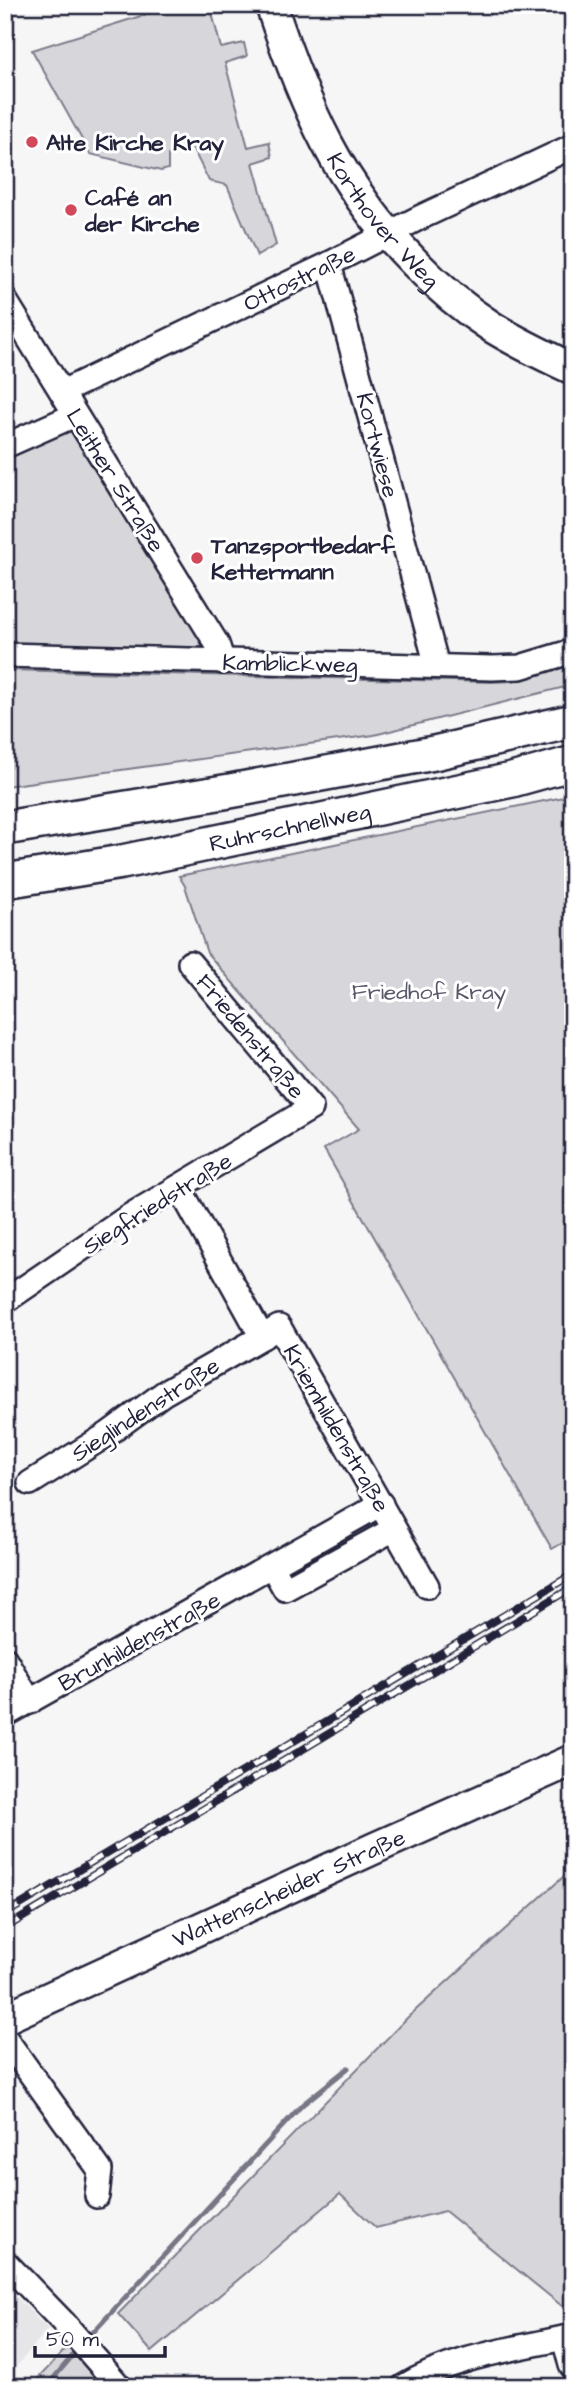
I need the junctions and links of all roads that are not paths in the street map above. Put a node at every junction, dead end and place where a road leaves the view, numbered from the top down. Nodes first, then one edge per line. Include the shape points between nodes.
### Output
1 (271, 5) edge
2 (573, 146) edge
3 (387, 235) junction
4 (329, 264) junction
5 (5, 300) edge
6 (573, 369) edge
7 (62, 392) junction
8 (75, 415) junction
9 (5, 446) edge
10 (573, 651) edge
11 (5, 655) edge
12 (223, 662) junction
13 (437, 666) junction
14 (573, 721) edge
15 (573, 763) edge
16 (230, 791) junction
17 (5, 805) edge
18 (5, 828) edge
19 (122, 862) junction
20 (5, 881) edge
21 (5, 902) edge
22 (190, 963) dead end
23 (311, 1108) joint
24 (179, 1187) junction
25 (5, 1301) edge
26 (262, 1337) junction
27 (30, 1483) dead end
28 (381, 1504) junction
29 (394, 1529) junction
30 (272, 1566) junction
31 (427, 1586) dead end
32 (5, 1659) edge
33 (30, 1702) junction
34 (5, 1715) edge
35 (573, 1760) edge
36 (5, 2018) edge
37 (5, 2038) edge
38 (97, 2196) dead end
39 (5, 2262) edge
40 (568, 2337) edge
41 (570, 2365) dead end
42 (115, 2381) edge
43 (403, 2387) edge

1 - 3 main road, Korthover Weg via 299,86 327,145
2 - 3 street, Ottostraße
3 - 4 street, Ottostraße
3 - 6 main road, Korthover Weg via 461,305 492,327
4 - 7 street, Ottostraße
4 - 13 street, Kortwiese
5 - 7 street, Leither Straße
7 - 8 street, Leither Straße
8 - 9 street
8 - 12 street, Leither Straße via 217,644
10 - 13 street, Kamblickweg via 520,667
11 - 12 street, Kamblickweg
12 - 13 street, Kamblickweg
14 - 16 highway, Ruhrschnellweg via 434,753
15 - 19 highway, Ruhrschnellweg via 512,780
16 - 17 highway via 107,795
16 - 18 highway, Ruhrschnellweg
19 - 20 highway, Ruhrschnellweg
19 - 21 highway
22 - 23 street, Friedenstraße
23 - 24 street, Siegfriedstraße
24 - 25 street, Siegfriedstraße
24 - 26 street, Kriemhildenstraße
26 - 27 street, Sieglindenstraße via 164,1393
26 - 28 street, Kriemhildenstraße via 279,1327
28 - 29 street, Kriemhildenstraße
28 - 30 street, Brunhildenstraße
29 - 30 street via 285,1589
29 - 31 street, Kriemhildenstraße
30 - 33 street, Brunhildenstraße
32 - 33 street
33 - 34 street, Brunhildenstraße
35 - 36 main road, Wattenscheider Straße
37 - 38 street via 100,2170
39 - 42 street
40 - 41 street
40 - 43 street via 442,2368

